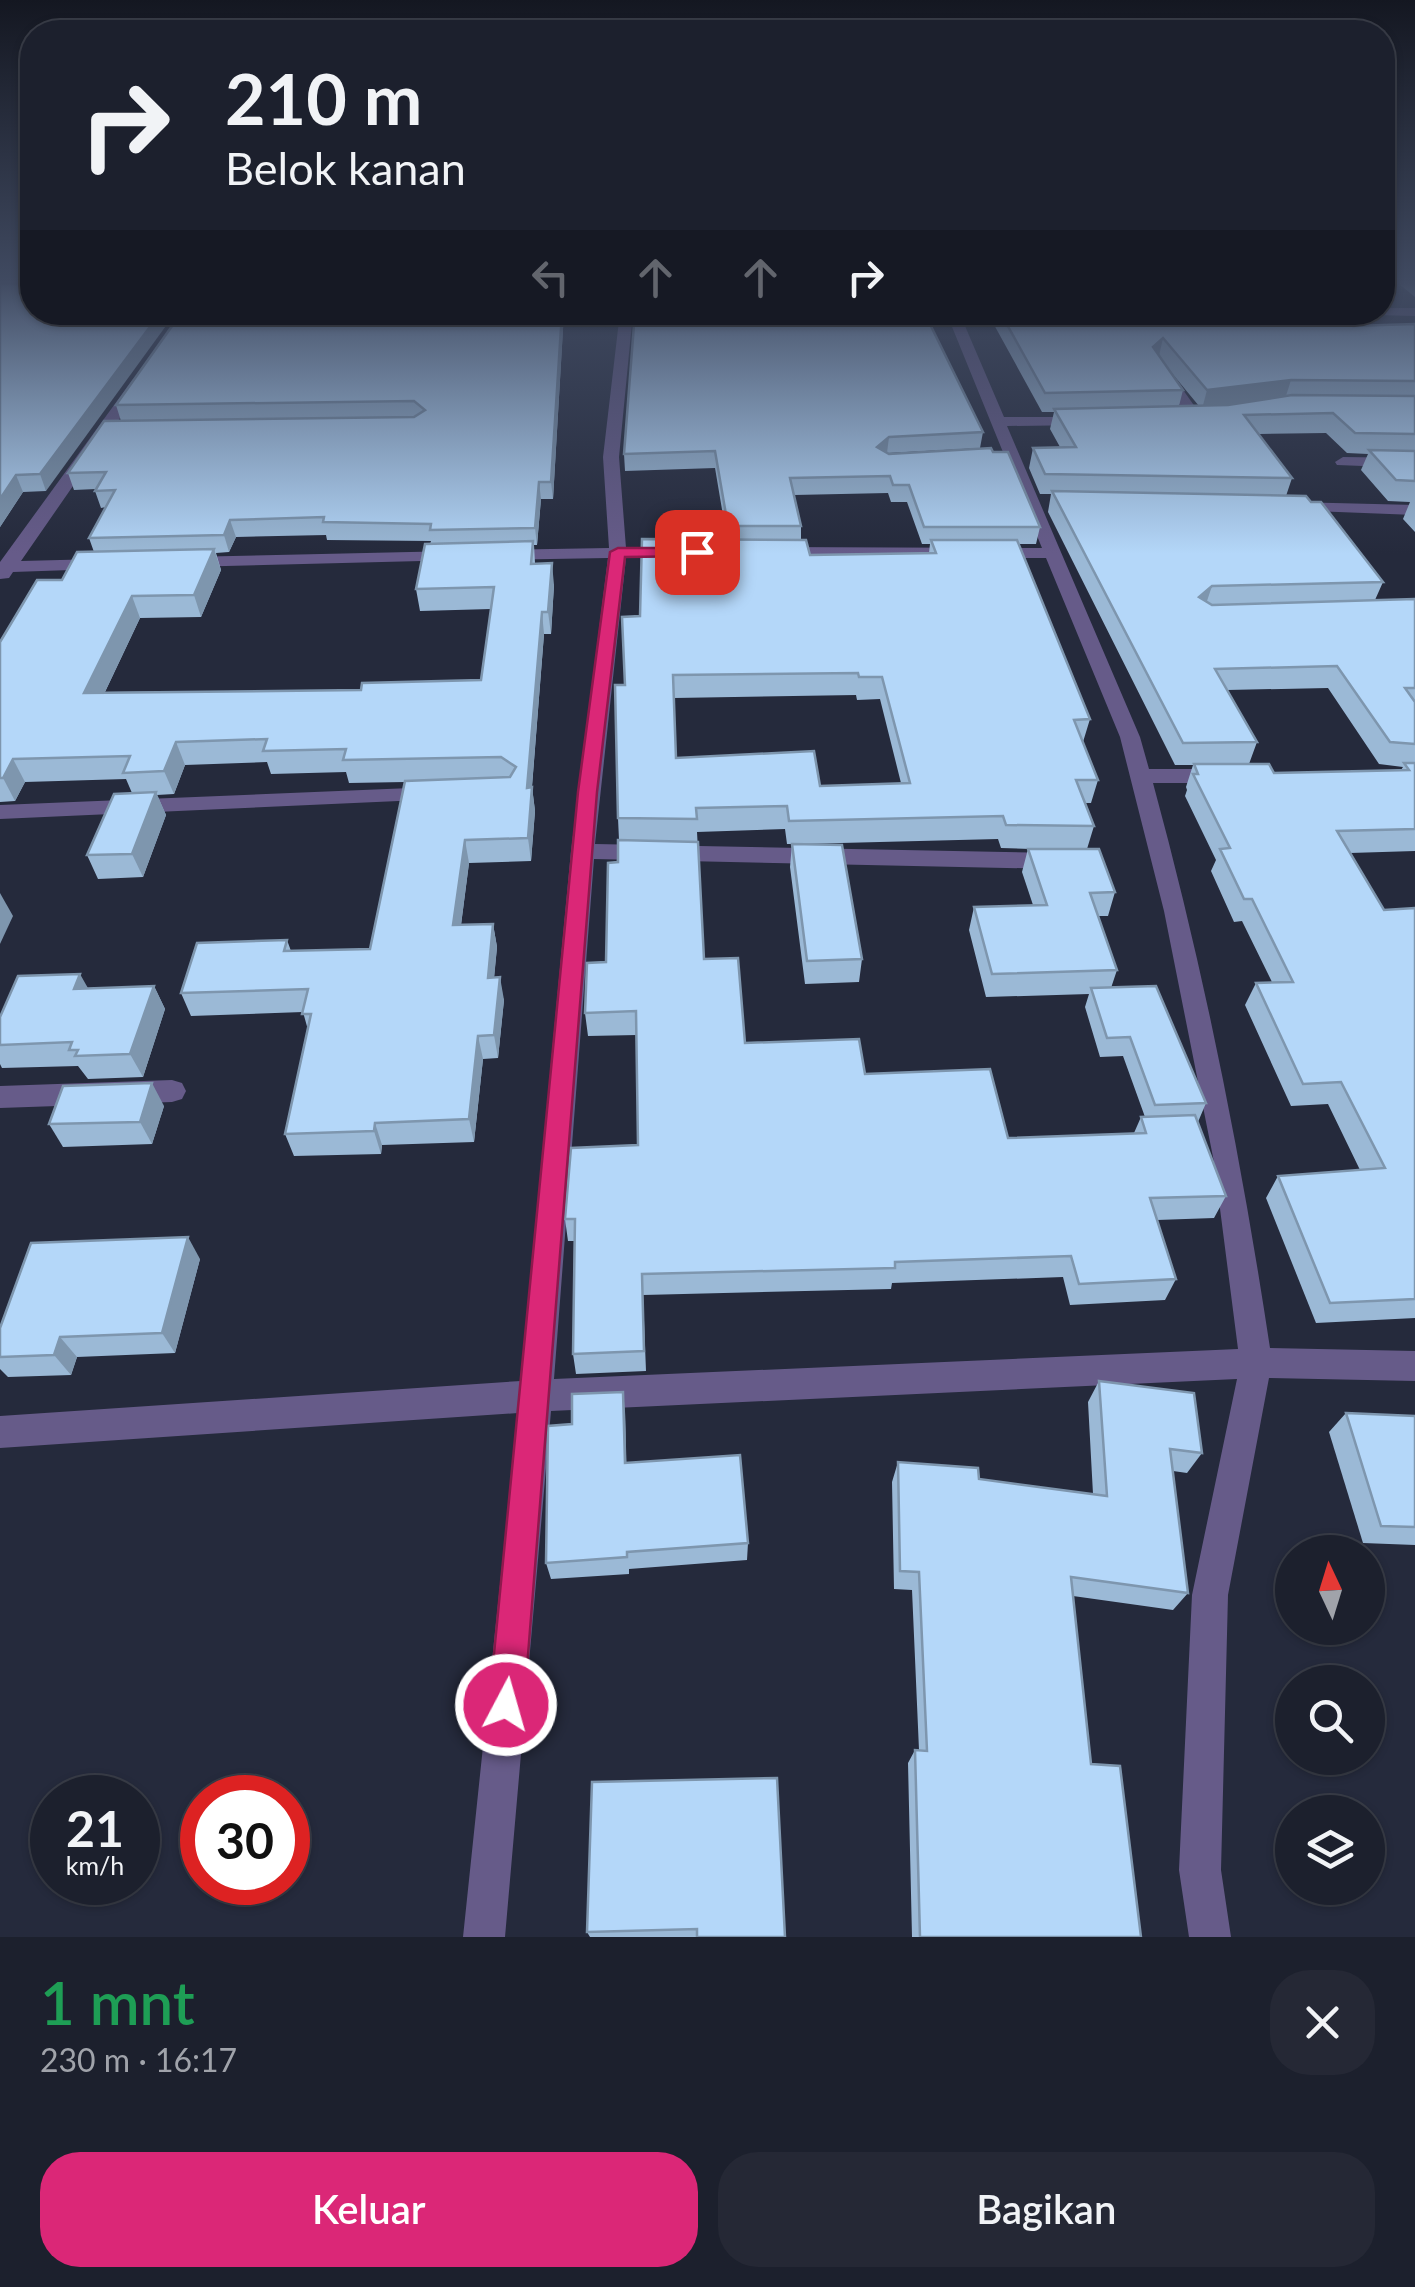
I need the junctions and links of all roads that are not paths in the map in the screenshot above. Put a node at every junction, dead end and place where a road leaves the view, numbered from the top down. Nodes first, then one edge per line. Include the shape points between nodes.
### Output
1 (144, 373) edge
2 (620, 373) edge
3 (977, 373) edge
4 (1166, 373) edge
5 (1176, 418) edge
6 (1096, 420) edge
7 (996, 422) junction
8 (124, 429) edge
9 (104, 430) junction
10 (1343, 462) dead end
11 (1415, 462) edge
12 (1282, 507) edge
13 (1415, 510) edge
14 (618, 552) junction
15 (697, 552) edge
16 (756, 552) edge
17 (1053, 553) junction
18 (165, 563) edge
19 (126, 564) edge
20 (3, 571) edge
21 (1140, 776) junction
22 (1238, 776) edge
23 (466, 793) edge
24 (0, 812) edge
25 (582, 851) junction
26 (1088, 862) edge
27 (172, 1091) dead end
28 (0, 1097) edge
29 (1256, 1363) junction
30 (1415, 1366) edge
31 (536, 1396) junction
32 (0, 1432) edge
33 (484, 1937) edge
34 (1210, 1937) edge

1 - 9 street
2 - 14 street via 611,457
3 - 7 street
4 - 5 street via 1202,418
6 - 7 street
7 - 17 street via 1002,456 1043,503
8 - 9 street
9 - 20 street
10 - 11 street
12 - 13 street
14 - 15 street
14 - 18 street
14 - 25 street
16 - 17 street
17 - 21 street
19 - 20 street
21 - 22 street
21 - 29 street via 1176,910 1228,1162
23 - 24 street
25 - 26 street
25 - 31 street
27 - 28 street
29 - 30 street
29 - 31 street
29 - 34 street via 1210,1595 1200,1870
31 - 32 street
31 - 33 street

